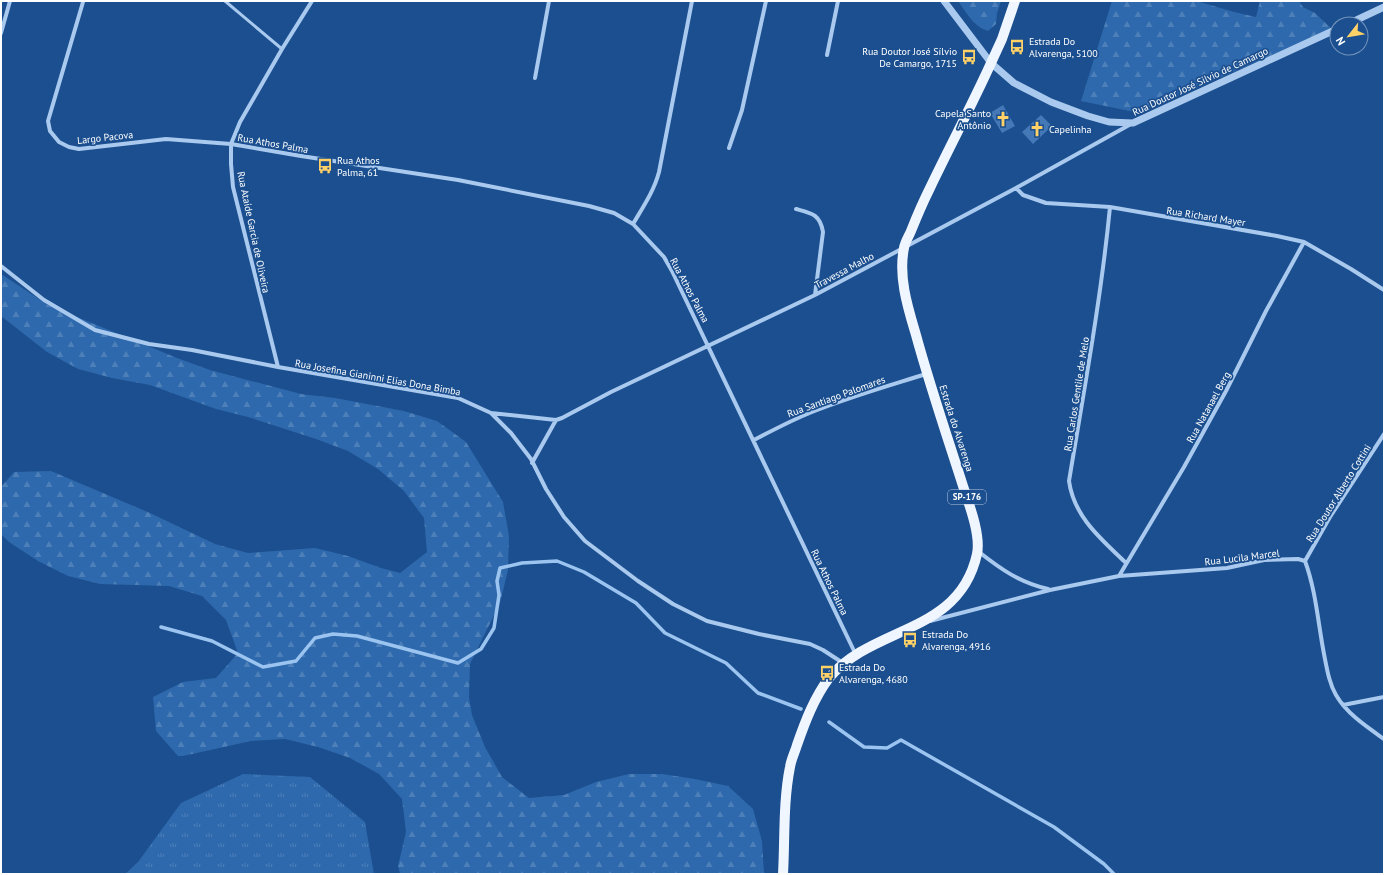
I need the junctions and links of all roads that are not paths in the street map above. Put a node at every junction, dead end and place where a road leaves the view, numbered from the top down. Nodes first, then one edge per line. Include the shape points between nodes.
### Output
1 (10, 1) edge
2 (225, 1) edge
3 (312, 1) edge
4 (549, 1) edge
5 (692, 1) edge
6 (766, 1) edge
7 (838, 1) edge
8 (944, 1) edge
9 (1014, 1) edge
10 (83, 2) edge
11 (1384, 7) edge
12 (1365, 16) edge
13 (1, 33) edge
14 (1329, 33) edge
15 (282, 49) junction
16 (827, 55) dead end
17 (991, 63) junction
18 (535, 78) dead end
19 (1133, 123) junction
20 (232, 144) junction
21 (729, 148) dead end
22 (1016, 188) junction
23 (1110, 207) junction
24 (796, 209) dead end
25 (634, 224) junction
26 (1304, 242) junction
27 (904, 247) junction
28 (1, 266) edge
29 (1384, 290) edge
30 (815, 295) junction
31 (709, 346) junction
32 (278, 367) junction
33 (926, 374) junction
34 (491, 413) junction
35 (556, 420) junction
36 (1384, 434) edge
37 (754, 440) junction
38 (532, 463) junction
39 (978, 551) junction
40 (1305, 561) junction
41 (1126, 563) junction
42 (1119, 576) junction
43 (1050, 590) junction
44 (919, 624) junction
45 (856, 655) junction
46 (843, 663) junction
47 (1384, 697) edge
48 (1343, 705) junction
49 (1384, 739) edge
50 (783, 874) edge

1 - 13 street
2 - 15 lane
3 - 15 street, Rua Ataíde Garcia de Oliveira
4 - 18 street
5 - 25 street via 659,172
6 - 21 street via 742,110
7 - 16 street
8 - 17 street, Rua Doutor José Silvio de Camargo
9 - 17 main road, Estrada do Alvarenga / SP-176
10 - 20 street, Largo Pacova via 48,121 50,132 58,142 79,149 166,139
11 - 12 street
14 - 19 street, Rua Doutor José Silvio de Camargo
15 - 20 street, Rua Ataíde Garcia de Oliveira via 240,122
17 - 19 street, Rua Doutor José Silvio de Camargo via 1014,83 1058,105 1109,122
17 - 27 main road, Estrada do Alvarenga / SP-176 via 919,210
19 - 22 street, Travessa Malho
20 - 25 street, Rua Athos Palma via 458,180 589,206 614,213
20 - 32 street, Rua Ataíde Garcia de Oliveira via 233,187
22 - 23 street, Rua Richard Mayer via 1023,195 1046,203
22 - 27 street, Travessa Malho
23 - 26 street, Rua Richard Mayer
23 - 41 street, Rua Carlos Gentile de Melo via 1095,328 1069,481 1082,516 1096,535
24 - 30 street via 813,214 822,225
25 - 31 street, Rua Athos Palma via 664,257 672,270
26 - 29 street, Rua Richard Mayer
26 - 41 street, Rua Natanael Berg via 1184,467
27 - 30 street, Travessa Malho
27 - 33 main road, Estrada do Alvarenga / SP-176 via 904,284
28 - 32 street, Rua Josefina Gianinni Elias Dona Bimba via 44,300 95,330 149,344
30 - 31 street, Travessa Malho
31 - 35 street, Travessa Malho
31 - 37 street, Rua Athos Palma
32 - 34 street, Rua Josefina Gianinni Elias Dona Bimba via 458,398
33 - 37 street, Rua Santiago Palomares via 812,412
33 - 39 main road, Estrada do Alvarenga / SP-176 via 975,522
34 - 35 street
34 - 38 street, Rua Josefina Gianinni Elias Dona Bimba via 511,433
35 - 38 street
36 - 40 street, Rua Doutor Alberto Cottini via 1330,517
37 - 45 street, Rua Athos Palma
38 - 46 street, Rua Josefina Gianinni Elias Dona Bimba via 564,517 585,541 673,604 707,621 810,644
39 - 43 street, Rua Lucila Marcel via 999,568 1020,580
39 - 44 main road, Estrada do Alvarenga / SP-176 via 965,586 936,614
40 - 42 street, Rua Lucila Marcel via 1264,560 1220,568
40 - 48 street via 1314,588 1329,682
41 - 42 street, Rua Natanael Berg
42 - 43 street, Rua Lucila Marcel
43 - 44 street, Rua Lucila Marcel
44 - 45 main road, Estrada do Alvarenga / SP-176
45 - 46 main road, Estrada do Alvarenga / SP-176
46 - 50 main road, Estrada do Alvarenga / SP-176 via 818,694 790,766
47 - 48 street
48 - 49 street

